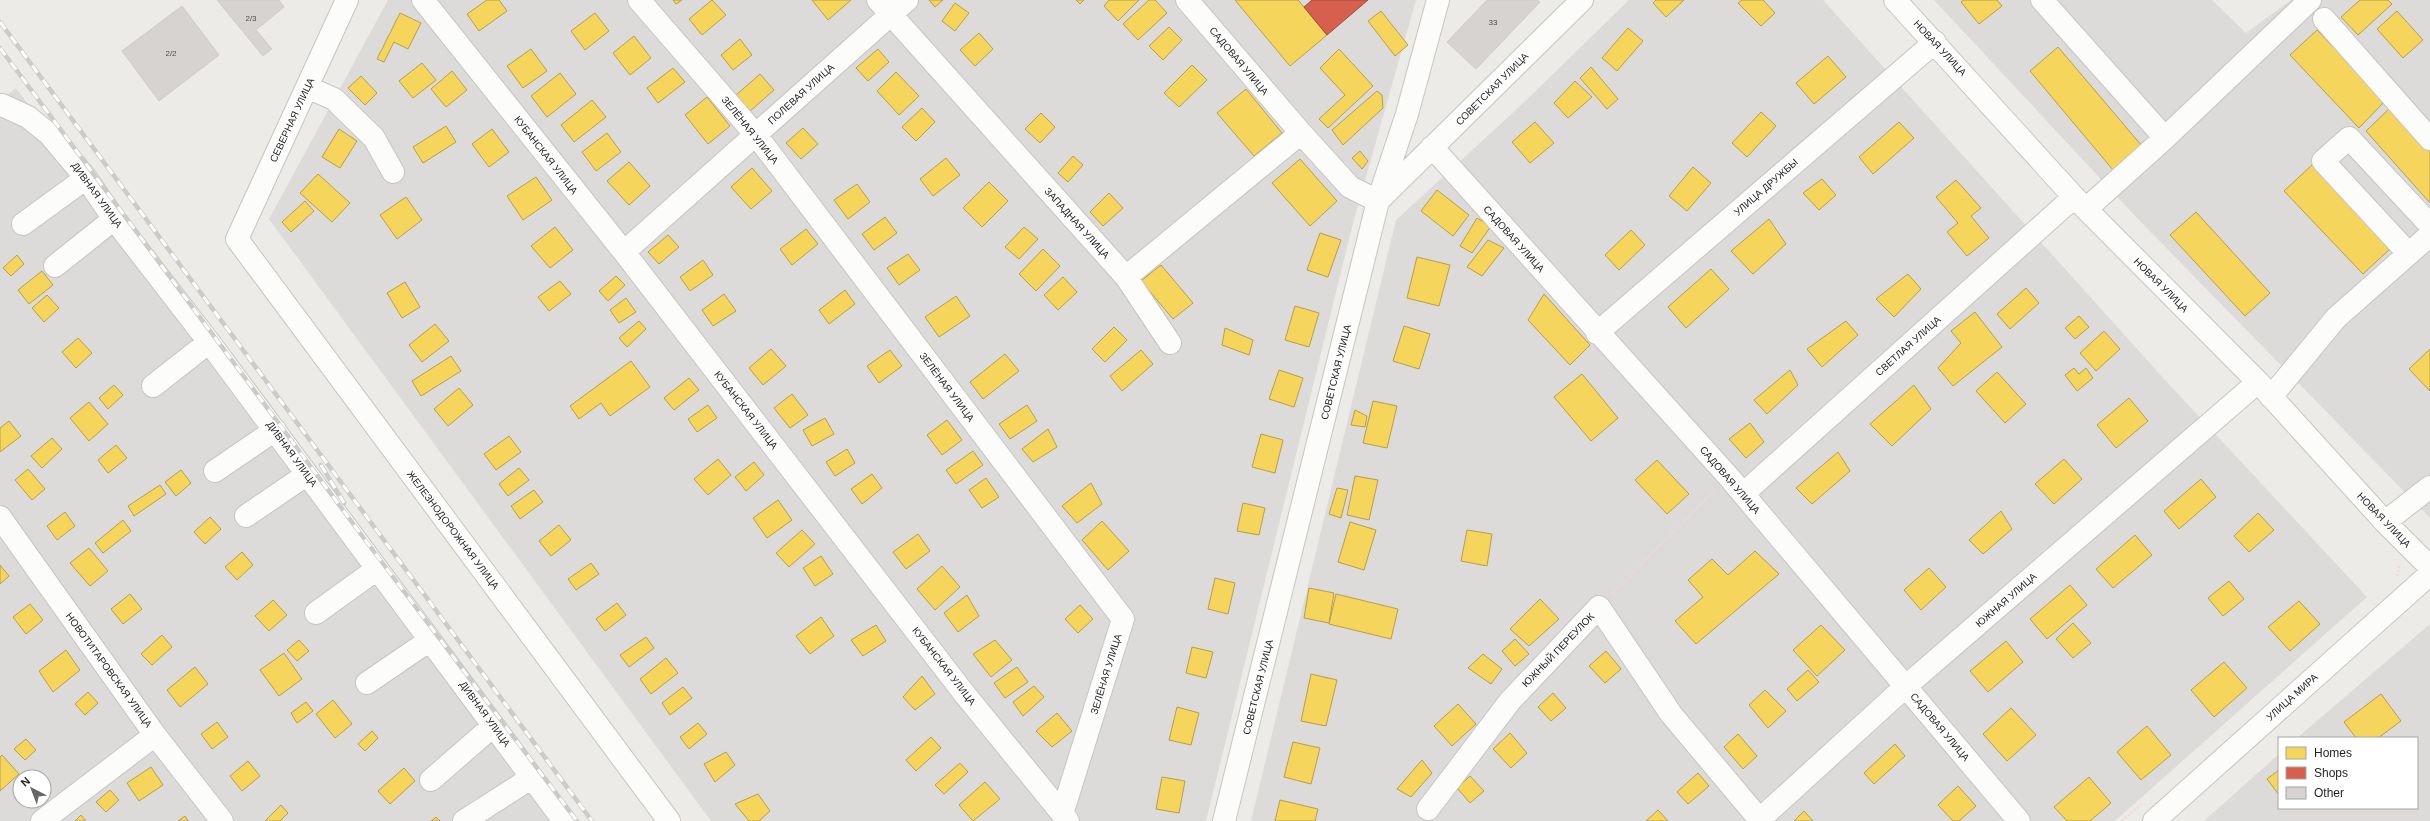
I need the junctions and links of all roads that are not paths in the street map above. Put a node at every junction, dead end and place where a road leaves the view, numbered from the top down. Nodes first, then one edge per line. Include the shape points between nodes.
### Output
1 (347, 0) edge
2 (424, 0) edge
3 (639, 0) edge
4 (907, 0) edge
5 (1187, 0) edge
6 (1438, 0) edge
7 (1582, 0) edge
8 (1895, 0) edge
9 (2042, 0) edge
10 (2310, 0) edge
11 (884, 8) edge
12 (2324, 19) dead end
13 (1935, 42) junction
14 (307, 87) junction
15 (1, 104) edge
16 (1300, 133) junction
17 (756, 135) junction
18 (2166, 138) junction
19 (2430, 139) edge
20 (1432, 147) junction
21 (393, 172) dead end
22 (86, 178) junction
23 (1378, 201) junction
24 (2080, 203) junction
25 (114, 219) junction
26 (23, 224) dead end
27 (2430, 225) edge
28 (2430, 235) edge
29 (237, 239) joint
30 (624, 252) junction
31 (2409, 254) junction
32 (55, 266) dead end
33 (1126, 278) junction
34 (1597, 332) junction
35 (209, 342) junction
36 (1170, 343) dead end
37 (153, 386) dead end
38 (2265, 390) junction
39 (275, 430) junction
40 (215, 472) dead end
41 (306, 475) junction
42 (2430, 487) edge
43 (1743, 494) junction
44 (246, 516) dead end
45 (0, 517) edge
46 (2385, 522) junction
47 (2430, 567) edge
48 (377, 569) junction
49 (2430, 574) edge
50 (316, 613) dead end
51 (430, 640) junction
52 (367, 683) dead end
53 (1905, 687) junction
54 (493, 726) junction
55 (155, 734) junction
56 (531, 778) junction
57 (431, 780) dead end
58 (1428, 809) dead end
59 (1065, 817) edge
60 (558, 819) edge
61 (1759, 820) edge
62 (42, 821) edge
63 (222, 821) edge
64 (464, 821) edge
65 (669, 821) edge
66 (1224, 821) edge
67 (2019, 821) edge
68 (2154, 821) edge

1 - 14 street, СЕВЕРНАЯ УЛИЦА
2 - 30 street, КУБАНСКАЯ УЛИЦА
3 - 17 street, ЗЕЛЁНАЯ УЛИЦА
4 - 11 street, ПОЛЕВАЯ УЛИЦА
5 - 16 street, САДОВАЯ УЛИЦА
6 - 23 street via 1407,114
7 - 20 street, СОВЕТСКАЯ УЛИЦА
8 - 13 street, НОВАЯ УЛИЦА
9 - 18 street
10 - 18 street, СВЕТЛАЯ УЛИЦА
11 - 17 street, ПОЛЕВАЯ УЛИЦА
11 - 33 street, ЗАПАДНАЯ УЛИЦА
12 - 19 street
13 - 24 street, НОВАЯ УЛИЦА
13 - 34 street, УЛИЦА ДРУЖБЫ
14 - 21 street via 334,99 374,138
14 - 29 street, СЕВЕРНАЯ УЛИЦА
15 - 22 street, ДИВНАЯ УЛИЦА via 28,117 49,134
16 - 23 street, САДОВАЯ УЛИЦА via 1350,188
16 - 33 street
17 - 30 street, ПОЛЕВАЯ УЛИЦА
17 - 59 street, ЗЕЛЁНАЯ УЛИЦА via 1123,619
18 - 24 street, СВЕТЛАЯ УЛИЦА
20 - 23 street, СОВЕТСКАЯ УЛИЦА
20 - 34 street, САДОВАЯ УЛИЦА
22 - 25 street, ДИВНАЯ УЛИЦА
22 - 26 street
23 - 66 street, СОВЕТСКАЯ УЛИЦА
24 - 38 street, НОВАЯ УЛИЦА
24 - 43 street, СВЕТЛАЯ УЛИЦА
25 - 32 street
25 - 35 street, ДИВНАЯ УЛИЦА
27 - 31 street via 2349,138 2323,162
28 - 31 street, ЮЖНАЯ УЛИЦА
29 - 65 street, ЖЕЛЕЗНОДОРОЖНАЯ УЛИЦА
30 - 59 street, КУБАНСКАЯ УЛИЦА via 963,692
31 - 38 street, ЮЖНАЯ УЛИЦА via 2336,318
33 - 36 street, ЗАПАДНАЯ УЛИЦА
34 - 43 street, САДОВАЯ УЛИЦА
35 - 37 street
35 - 39 street, ДИВНАЯ УЛИЦА
38 - 46 street, НОВАЯ УЛИЦА
38 - 53 street, ЮЖНАЯ УЛИЦА
39 - 40 street
39 - 41 street, ДИВНАЯ УЛИЦА
41 - 44 street
41 - 48 street, ДИВНАЯ УЛИЦА
42 - 46 street
43 - 53 street, САДОВАЯ УЛИЦА
45 - 55 street, НОВОТИТАРОВСКАЯ УЛИЦА
46 - 47 street, НОВАЯ УЛИЦА
48 - 50 street
48 - 51 street, ДИВНАЯ УЛИЦА
49 - 68 street, УЛИЦА МИРА
51 - 52 street
51 - 54 street, ДИВНАЯ УЛИЦА
53 - 61 street, ЮЖНАЯ УЛИЦА
53 - 67 street, САДОВАЯ УЛИЦА
54 - 56 street, ДИВНАЯ УЛИЦА
54 - 57 street
55 - 62 street
55 - 63 street, НОВОТИТАРОВСКАЯ УЛИЦА
56 - 60 street, ДИВНАЯ УЛИЦА
56 - 64 street
58 - 61 street, ЮЖНЫЙ ПЕРЕУЛОК via 1510,701 1600,607 1671,714

